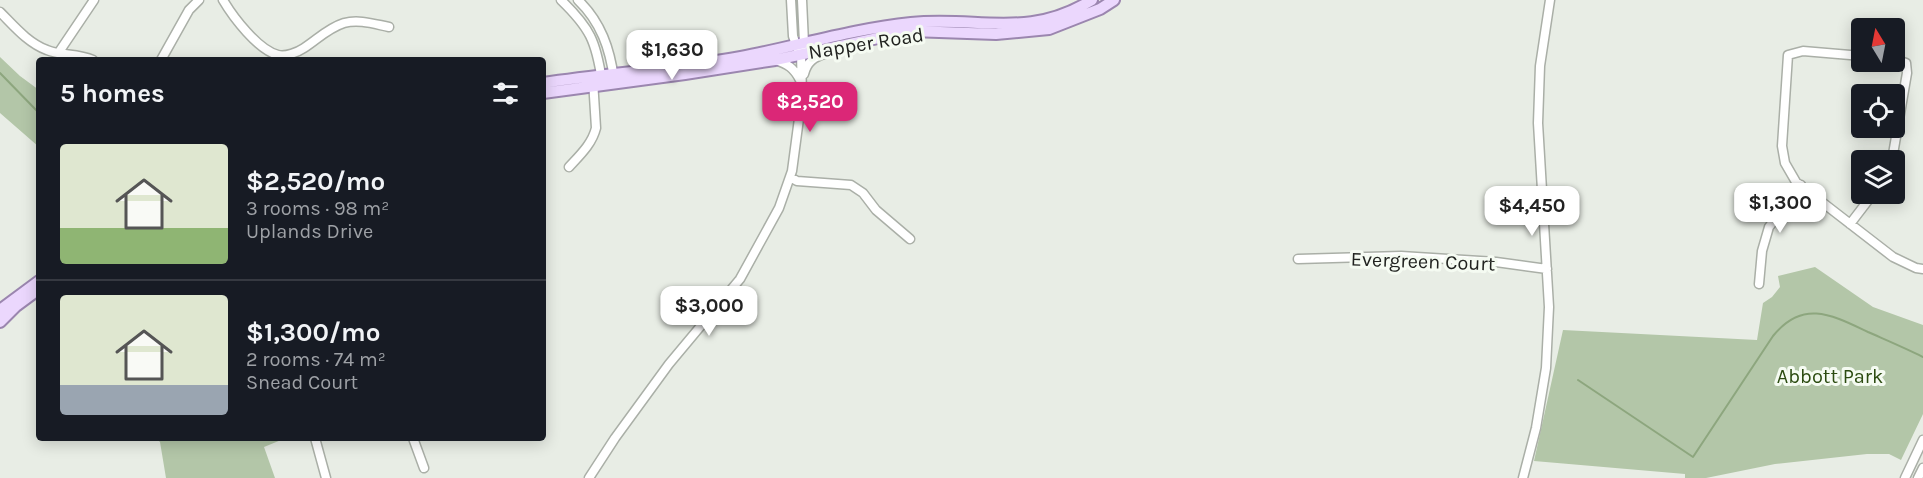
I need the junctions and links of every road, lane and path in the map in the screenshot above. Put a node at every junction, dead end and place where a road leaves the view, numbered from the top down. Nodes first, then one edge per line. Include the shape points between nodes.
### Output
1 (94, 0) edge
2 (199, 0) edge
3 (223, 0) edge
4 (561, 0) edge
5 (578, 0) edge
6 (791, 0) edge
7 (802, 0) edge
8 (1092, 0) edge
9 (1114, 0) edge
10 (1550, 0) edge
11 (0, 12) edge
12 (389, 27) dead end
13 (870, 39) junction
14 (800, 47) junction
15 (59, 52) junction
16 (1851, 55) edge
17 (83, 57) edge
18 (163, 57) edge
19 (775, 60) junction
20 (1905, 63) edge
21 (614, 78) junction
22 (597, 80) junction
23 (546, 83) edge
24 (802, 84) junction
25 (546, 92) edge
26 (1894, 150) edge
27 (569, 167) dead end
28 (790, 177) junction
29 (1801, 185) junction
30 (1865, 204) edge
31 (1850, 224) junction
32 (910, 239) dead end
33 (1298, 260) dead end
34 (1547, 268) junction
35 (1923, 269) edge
36 (36, 283) edge
37 (1759, 284) dead end
38 (36, 291) edge
39 (0, 310) edge
40 (0, 322) edge
41 (1923, 440) edge
42 (316, 441) edge
43 (414, 441) edge
44 (424, 468) dead end
45 (1923, 468) edge
46 (326, 478) edge
47 (589, 478) edge
48 (1523, 478) edge
49 (1905, 478) edge
50 (1918, 478) edge

1 - 15 street
2 - 18 street via 189,10
3 - 12 street via 232,16 264,48 279,55 303,49 345,23 361,21
4 - 22 street via 575,13 596,46
5 - 21 street via 602,29
6 - 14 street
7 - 14 street
8 - 14 main road, Napper Road via 1065,14 1029,24 912,23
9 - 13 main road, Napper Road via 1049,29 996,34 911,31
10 - 34 street via 1540,66 1538,123
11 - 15 street via 32,42
13 - 14 main road, Napper Road
13 - 24 street via 816,57 805,68
14 - 19 main road, Napper Road
14 - 21 main road, Napper Road
14 - 24 street
15 - 17 street
16 - 29 street via 1803,51 1788,55 1782,146 1785,163
19 - 21 main road, Napper Road
19 - 24 street via 796,71
20 - 26 street via 1907,73
21 - 22 main road, Napper Road
22 - 23 main road, Napper Road
22 - 25 main road, Napper Road
22 - 27 street via 594,135
24 - 28 street
28 - 32 street via 797,181 850,185
28 - 47 street via 779,208 740,279 669,364
29 - 31 street
29 - 37 street via 1769,227
30 - 31 street
31 - 35 street via 1893,257
33 - 34 street, Evergreen Court via 1401,256
34 - 48 street via 1546,368
36 - 39 main road
38 - 40 main road
41 - 49 street
42 - 46 street
43 - 44 street
45 - 50 street

